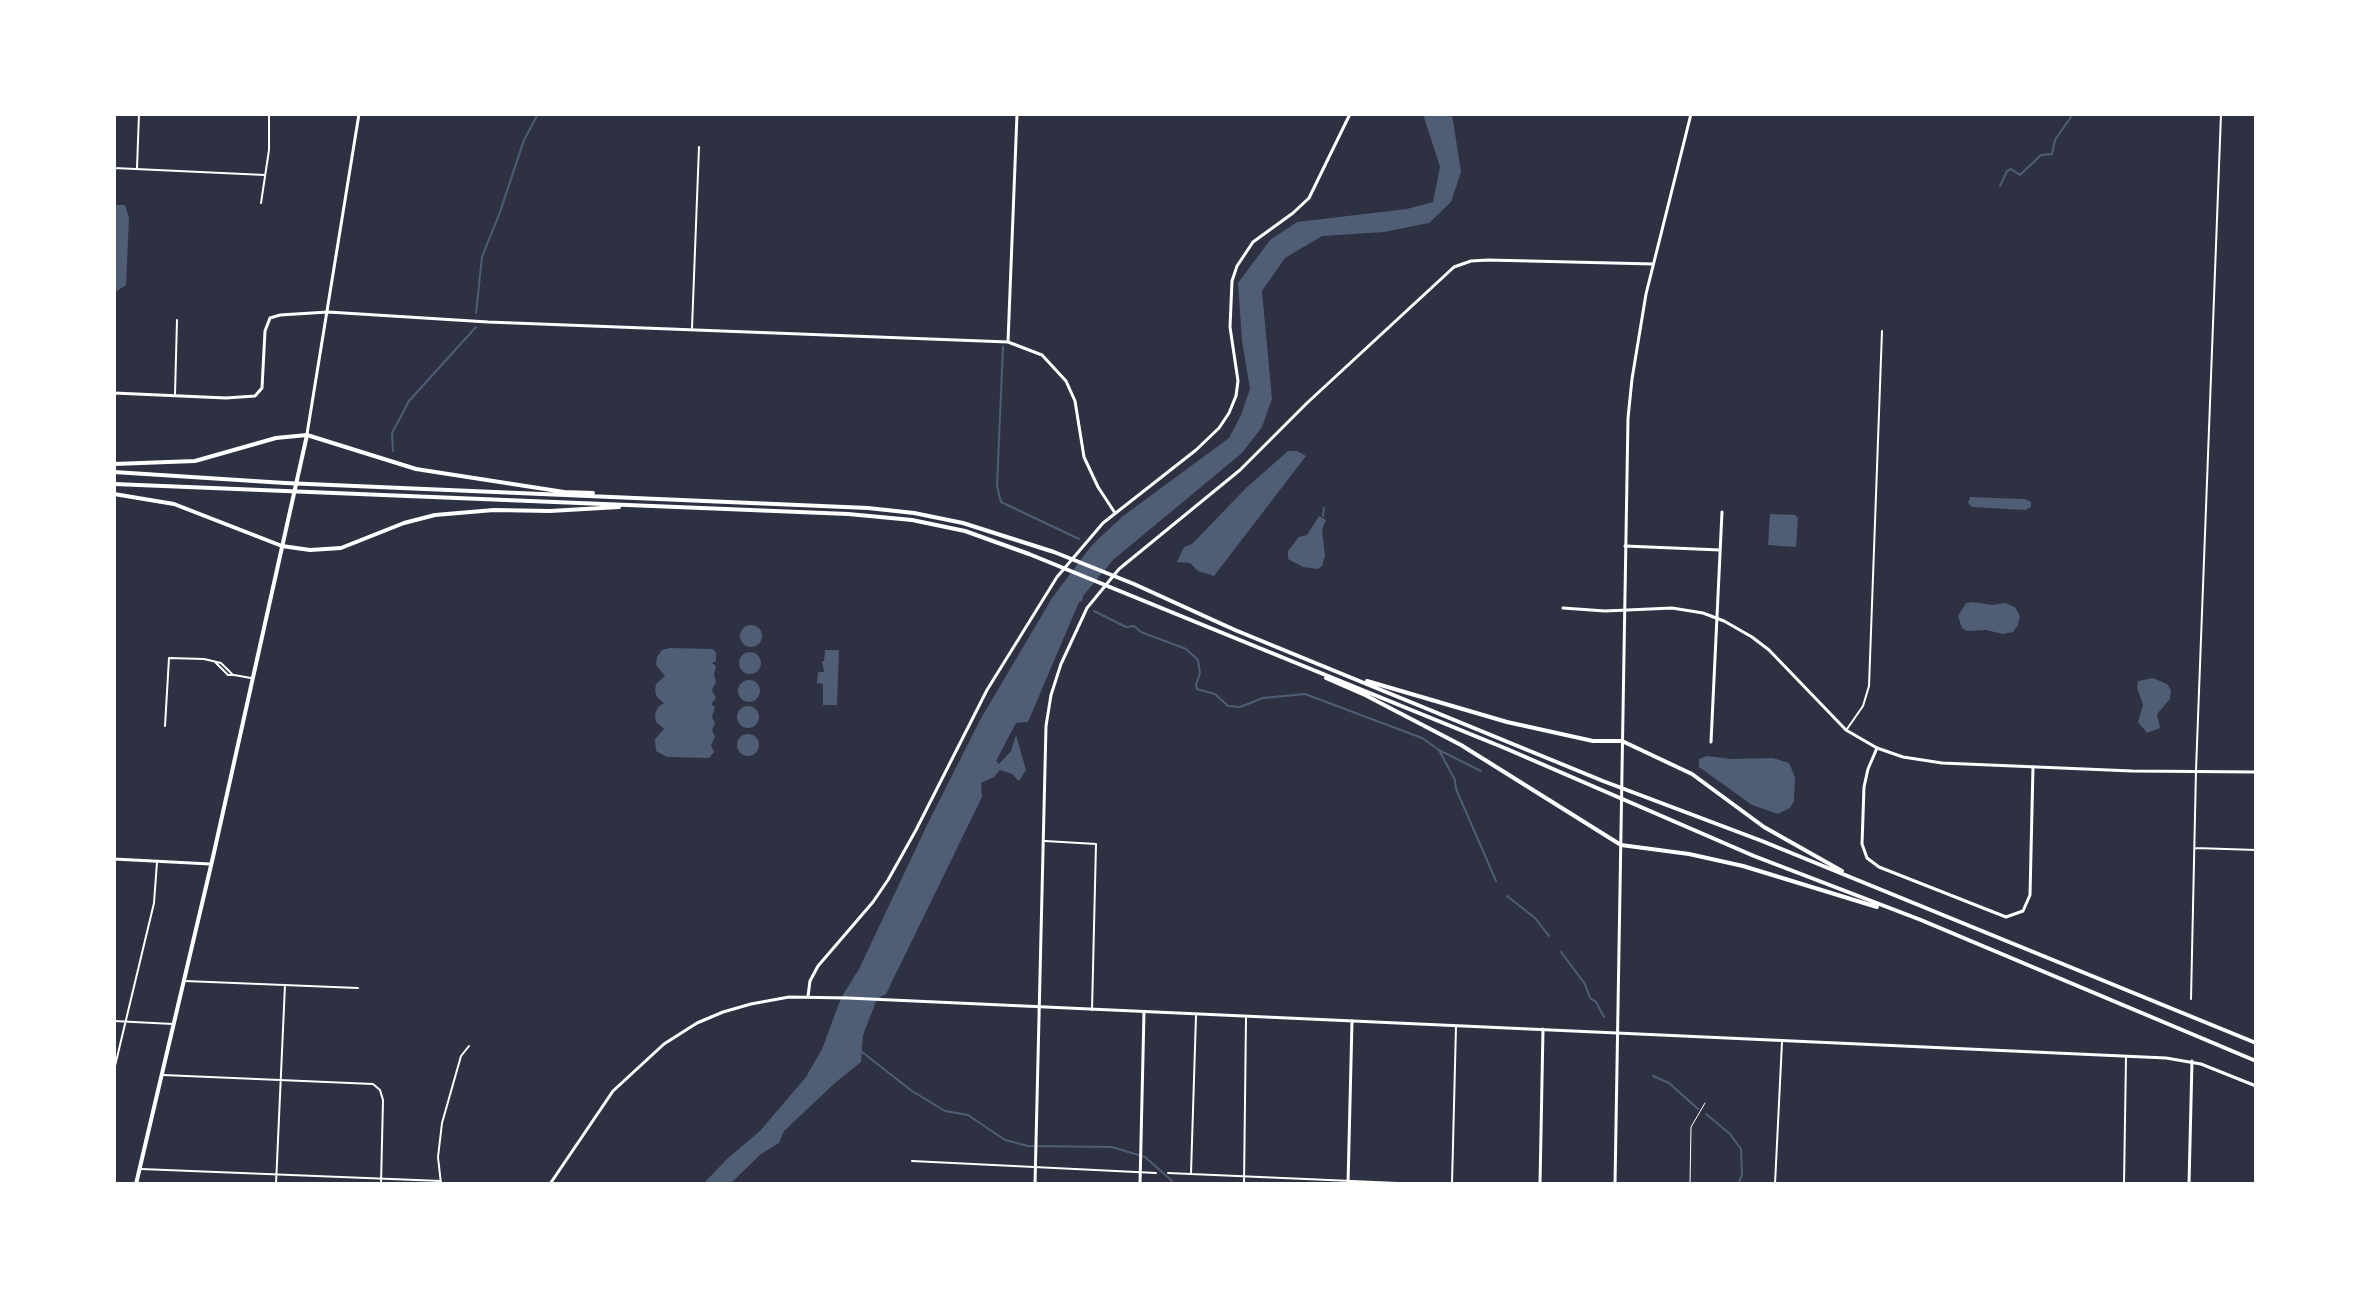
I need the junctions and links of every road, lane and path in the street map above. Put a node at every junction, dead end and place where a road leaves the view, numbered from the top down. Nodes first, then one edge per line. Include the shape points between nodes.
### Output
1 (139, 114) edge
2 (269, 114) edge
3 (359, 114) edge
4 (1017, 114) edge
5 (1350, 114) edge
6 (1691, 114) edge
7 (2221, 114) edge
8 (699, 147) dead end
9 (114, 168) edge
10 (136, 169) junction
11 (265, 175) junction
12 (261, 203) dead end
13 (1653, 264) junction
14 (328, 312) junction
15 (177, 320) dead end
16 (691, 330) junction
17 (1882, 331) dead end
18 (1008, 342) junction
19 (114, 393) edge
20 (175, 395) junction
21 (307, 435) junction
22 (114, 464) edge
23 (114, 472) edge
24 (114, 484) edge
25 (114, 494) edge
26 (622, 497) junction
27 (634, 505) junction
28 (1722, 512) dead end
29 (1115, 513) junction
30 (282, 546) junction
31 (1625, 546) junction
32 (1720, 550) junction
33 (1563, 608) dead end
34 (1624, 610) junction
35 (1717, 618) junction
36 (1314, 670) junction
37 (1342, 673) junction
38 (252, 678) junction
39 (165, 726) dead end
40 (1846, 730) junction
41 (1622, 741) junction
42 (1711, 742) dead end
43 (1877, 748) junction
44 (2033, 767) junction
45 (2196, 770) junction
46 (2256, 772) edge
47 (1044, 841) junction
48 (1621, 845) junction
49 (2194, 848) junction
50 (2256, 850) edge
51 (114, 859) edge
52 (157, 861) junction
53 (211, 864) junction
54 (1854, 878) junction
55 (1921, 920) junction
56 (184, 981) junction
57 (285, 985) junction
58 (358, 988) dead end
59 (808, 996) junction
60 (2191, 999) dead end
61 (1039, 1007) junction
62 (1092, 1010) junction
63 (1144, 1012) junction
64 (1196, 1014) junction
65 (1246, 1017) junction
66 (114, 1021) edge
67 (125, 1021) junction
68 (1352, 1021) junction
69 (174, 1024) junction
70 (1456, 1026) junction
71 (1543, 1029) junction
72 (1618, 1033) junction
73 (1782, 1041) junction
74 (2256, 1043) edge
75 (469, 1046) dead end
76 (2126, 1056) junction
77 (2192, 1061) junction
78 (2256, 1061) edge
79 (114, 1070) edge
80 (162, 1075) junction
81 (282, 1079) junction
82 (2256, 1086) edge
83 (1705, 1103) dead end
84 (912, 1161) dead end
85 (1035, 1167) junction
86 (140, 1169) junction
87 (1141, 1172) junction
88 (1156, 1173) dead end
89 (1168, 1173) dead end
90 (1191, 1174) junction
91 (276, 1175) junction
92 (1244, 1177) junction
93 (381, 1179) junction
94 (1348, 1182) edge
95 (441, 1183) edge
96 (136, 1184) edge
97 (276, 1184) edge
98 (381, 1184) edge
99 (550, 1184) edge
100 (1035, 1184) edge
101 (1140, 1184) edge
102 (1244, 1184) edge
103 (1420, 1184) edge
104 (1452, 1184) edge
105 (1540, 1184) edge
106 (1615, 1184) edge
107 (1690, 1184) edge
108 (1775, 1184) edge
109 (2124, 1184) edge
110 (2189, 1184) edge

1 - 10 street
2 - 11 street
3 - 14 street
4 - 18 street
5 - 29 street via 1309,198 1253,242 1234,275 1230,327 1238,381 1233,405 1209,438
6 - 13 street
7 - 45 street
8 - 16 street
9 - 10 street
10 - 11 street
11 - 12 street
13 - 31 street via 1632,379
13 - 47 street via 1488,260 1454,267 1240,470 1119,569 1078,624 1061,664 1047,715
14 - 16 street
14 - 20 street via 270,318 262,388 255,396
14 - 21 street
15 - 20 street
16 - 18 street
17 - 40 street via 1869,686
18 - 29 street via 1042,355 1066,381 1075,401 1084,457
19 - 20 street
21 - 22 highway via 276,438 195,461
21 - 26 highway via 416,469
21 - 30 highway
23 - 26 highway
24 - 27 highway
25 - 30 highway via 174,504
26 - 37 highway via 842,507 963,523 1054,552
27 - 30 highway via 444,514 341,548
27 - 36 highway via 904,519 965,531
28 - 32 street
29 - 59 street via 1049,588 987,690 893,870 818,966
30 - 38 highway
31 - 32 street
31 - 34 street
32 - 35 street
33 - 34 street
34 - 35 street via 1672,608
34 - 41 street
35 - 40 street via 1761,643
35 - 42 street
36 - 48 highway via 1461,745
36 - 55 highway
37 - 41 highway via 1507,722 1593,741
37 - 54 highway
38 - 39 street via 228,675 204,659 169,658
38 - 53 highway
40 - 43 street
41 - 48 street
41 - 54 highway via 1692,774 1764,827
43 - 44 street via 1928,762
43 - 44 street via 1864,787 1862,844 1867,858 2006,917 2023,911 2030,895
44 - 45 street
45 - 46 street
45 - 49 street
47 - 61 street
47 - 62 street via 1096,844
48 - 55 highway via 1743,866
48 - 72 street
49 - 50 street
49 - 60 street
51 - 52 street
52 - 53 street
52 - 67 street via 154,903
53 - 56 highway
54 - 74 highway
55 - 78 highway
56 - 57 street
56 - 69 highway
57 - 58 street
57 - 81 street
59 - 61 street
59 - 99 street via 737,1007 664,1044 613,1091
61 - 62 street
61 - 85 street
62 - 63 street
63 - 64 street
63 - 87 street
64 - 65 street
64 - 90 street
65 - 68 street
65 - 92 street
66 - 67 street
67 - 69 street
67 - 79 street
68 - 70 street
68 - 94 street
69 - 80 highway
70 - 71 street
70 - 104 street
71 - 72 street
71 - 105 street
72 - 73 street
72 - 106 street
73 - 76 street
73 - 108 street
75 - 95 street via 461,1056 442,1123
76 - 77 street
76 - 109 street
77 - 82 street
77 - 110 street
80 - 81 street
80 - 86 highway
81 - 91 street
81 - 93 street via 377,1087 383,1100
83 - 107 lane via 1691,1127
84 - 85 street
85 - 87 street
85 - 100 street
86 - 91 street
86 - 96 highway
87 - 88 street
87 - 101 street
89 - 90 street
90 - 92 street
91 - 93 street
91 - 97 street
92 - 94 street
92 - 102 street
93 - 95 street
93 - 98 street
94 - 103 street

